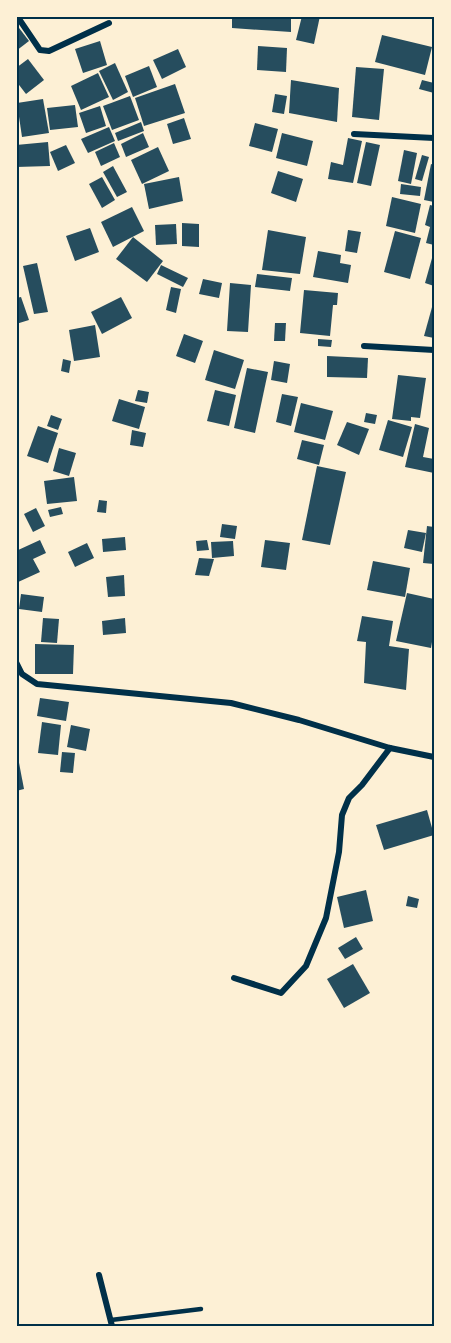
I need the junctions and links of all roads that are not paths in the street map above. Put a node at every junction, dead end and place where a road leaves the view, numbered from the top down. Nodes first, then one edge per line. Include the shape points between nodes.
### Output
1 (17, 16) edge
2 (109, 23) dead end
3 (354, 134) dead end
4 (435, 138) edge
5 (364, 346) dead end
6 (435, 350) edge
7 (16, 662) edge
8 (19, 675) edge
9 (390, 748) junction
10 (435, 757) edge
11 (234, 978) dead end
12 (99, 1275) dead end
13 (201, 1309) dead end
14 (111, 1323) edge

1 - 2 street via 40,50 50,51
3 - 4 street
5 - 6 street
7 - 8 street
8 - 9 street via 37,684 231,703
9 - 10 street
9 - 11 street via 349,798 342,815 326,918 306,966 280,993
12 - 14 street
13 - 14 lane

